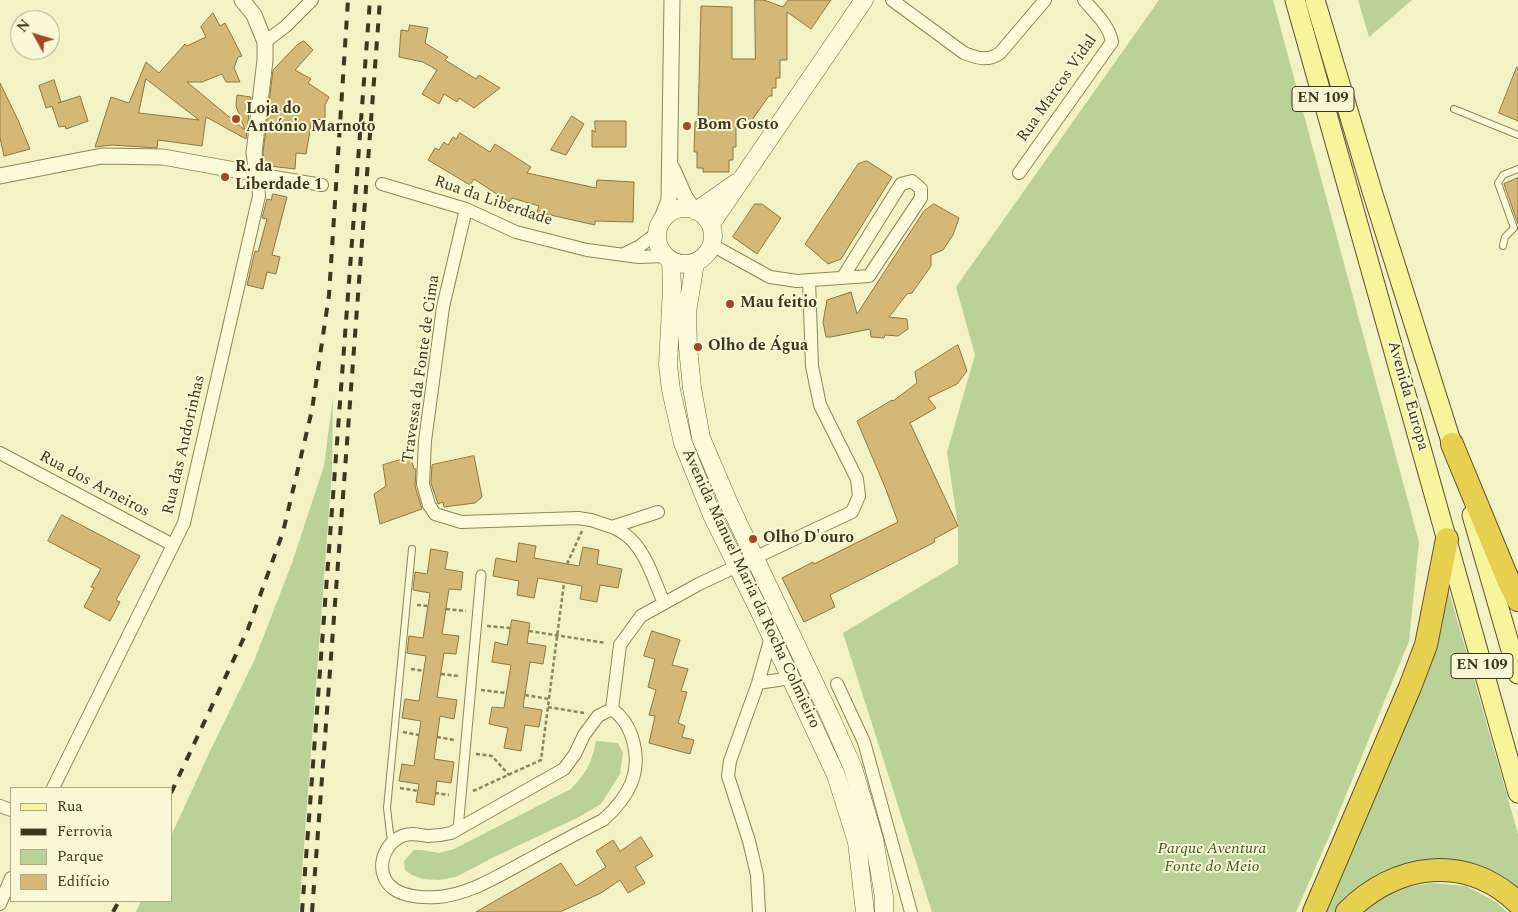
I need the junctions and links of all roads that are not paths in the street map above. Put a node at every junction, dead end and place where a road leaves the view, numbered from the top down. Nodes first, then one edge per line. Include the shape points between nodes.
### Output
1 (242, 0) edge
2 (312, 0) edge
3 (672, 0) edge
4 (864, 0) edge
5 (892, 0) edge
6 (1045, 0) edge
7 (1084, 0) edge
8 (1295, 0) edge
9 (1315, 0) edge
10 (266, 42) junction
11 (1454, 108) dead end
12 (1518, 135) edge
13 (670, 165) junction
14 (1518, 169) edge
15 (1019, 173) dead end
16 (257, 174) junction
17 (0, 176) edge
18 (740, 180) junction
19 (382, 184) dead end
20 (322, 185) dead end
21 (466, 209) junction
22 (695, 210) junction
23 (711, 224) junction
24 (659, 227) junction
25 (712, 245) junction
26 (1503, 246) dead end
27 (622, 255) junction
28 (668, 258) junction
29 (695, 262) junction
30 (843, 277) junction
31 (809, 280) junction
32 (1452, 444) junction
33 (0, 453) edge
34 (658, 512) dead end
35 (612, 527) junction
36 (1447, 539) junction
37 (173, 545) junction
38 (412, 549) dead end
39 (761, 555) junction
40 (738, 566) junction
41 (481, 575) dead end
42 (1518, 600) edge
43 (664, 603) junction
44 (770, 637) junction
45 (1518, 674) edge
46 (791, 678) junction
47 (758, 683) junction
48 (837, 684) dead end
49 (612, 709) junction
50 (53, 787) edge
51 (1518, 793) edge
52 (458, 829) junction
53 (391, 843) junction
54 (10, 880) edge
55 (0, 904) edge
56 (1518, 904) edge
57 (759, 912) edge
58 (865, 912) edge
59 (884, 912) edge
60 (911, 912) edge
61 (1314, 912) edge
62 (1347, 912) edge

1 - 10 street via 254,15
2 - 10 street
3 - 13 street
4 - 18 main road
5 - 6 street via 964,53 977,58 992,58 1000,53
7 - 15 street, Rua Marcos Vidal via 1105,25 1112,42
8 - 36 main road, Avenida Europa / EN 109
9 - 32 main road, Avenida Europa / EN 109
10 - 16 street via 254,153
11 - 12 lane
13 - 22 street
13 - 24 street via 669,200
14 - 26 lane via 1503,176 1498,183 1514,228
16 - 17 street via 163,157 102,156
16 - 20 street
16 - 37 street, Rua das Andorinhas via 257,206 184,523
18 - 22 main road
18 - 23 main road
19 - 21 street, Rua da Liberdade
21 - 27 street, Rua da Liberdade via 516,232 587,250
21 - 35 street, Travessa da Fonte de Cima via 443,307 425,441 424,484 429,504 435,514 461,522 578,518
22 - 23 main road
22 - 24 main road via 676,210
23 - 25 main road
24 - 27 street via 640,246
24 - 28 main road via 660,249
25 - 29 main road via 708,253
25 - 31 street via 770,277
27 - 28 street, Rua da Liberdade
28 - 29 main road via 687,264
28 - 40 main road, Avenida Manuel Maria da Rocha Colmieiro via 672,288 668,365 673,399 683,443 712,514
29 - 39 main road, Avenida Manuel Maria da Rocha Colmieiro via 687,312 688,348 701,438 730,506
30 - 30 street via 869,276 921,198 921,189 912,181 901,184
30 - 31 street
31 - 39 street via 812,366 820,405 857,479 859,496 852,512
32 - 42 highway
32 - 45 main road, Avenida Europa / EN 109
33 - 37 street, Rua dos Arneiros
34 - 35 street
35 - 43 street, Travessa da Fonte de Cima via 635,544
36 - 51 main road, Avenida Europa / EN 109
36 - 61 highway via 1426,645
37 - 50 street, Rua das Andorinhas
38 - 53 lane via 387,808
39 - 40 street
39 - 59 main road, Avenida Manuel Maria da Rocha Colmieiro via 853,768 874,839
40 - 43 street
40 - 44 main road, Avenida Manuel Maria da Rocha Colmieiro
41 - 52 street
43 - 49 street via 641,616 620,645
44 - 46 main road, Avenida Manuel Maria da Rocha Colmieiro
44 - 47 street
46 - 47 street
46 - 58 main road, Avenida Manuel Maria da Rocha Colmieiro via 836,775 857,842
47 - 57 street via 730,761 728,776 749,841
48 - 60 street via 864,742
49 - 52 street via 598,716 564,769
49 - 53 street via 621,715 630,733 637,759 627,792 603,820 485,883 437,897 407,894 390,885 381,864
52 - 53 street via 442,835 402,836
54 - 55 street
56 - 62 highway via 1479,878 1438,870 1401,875 1369,892

